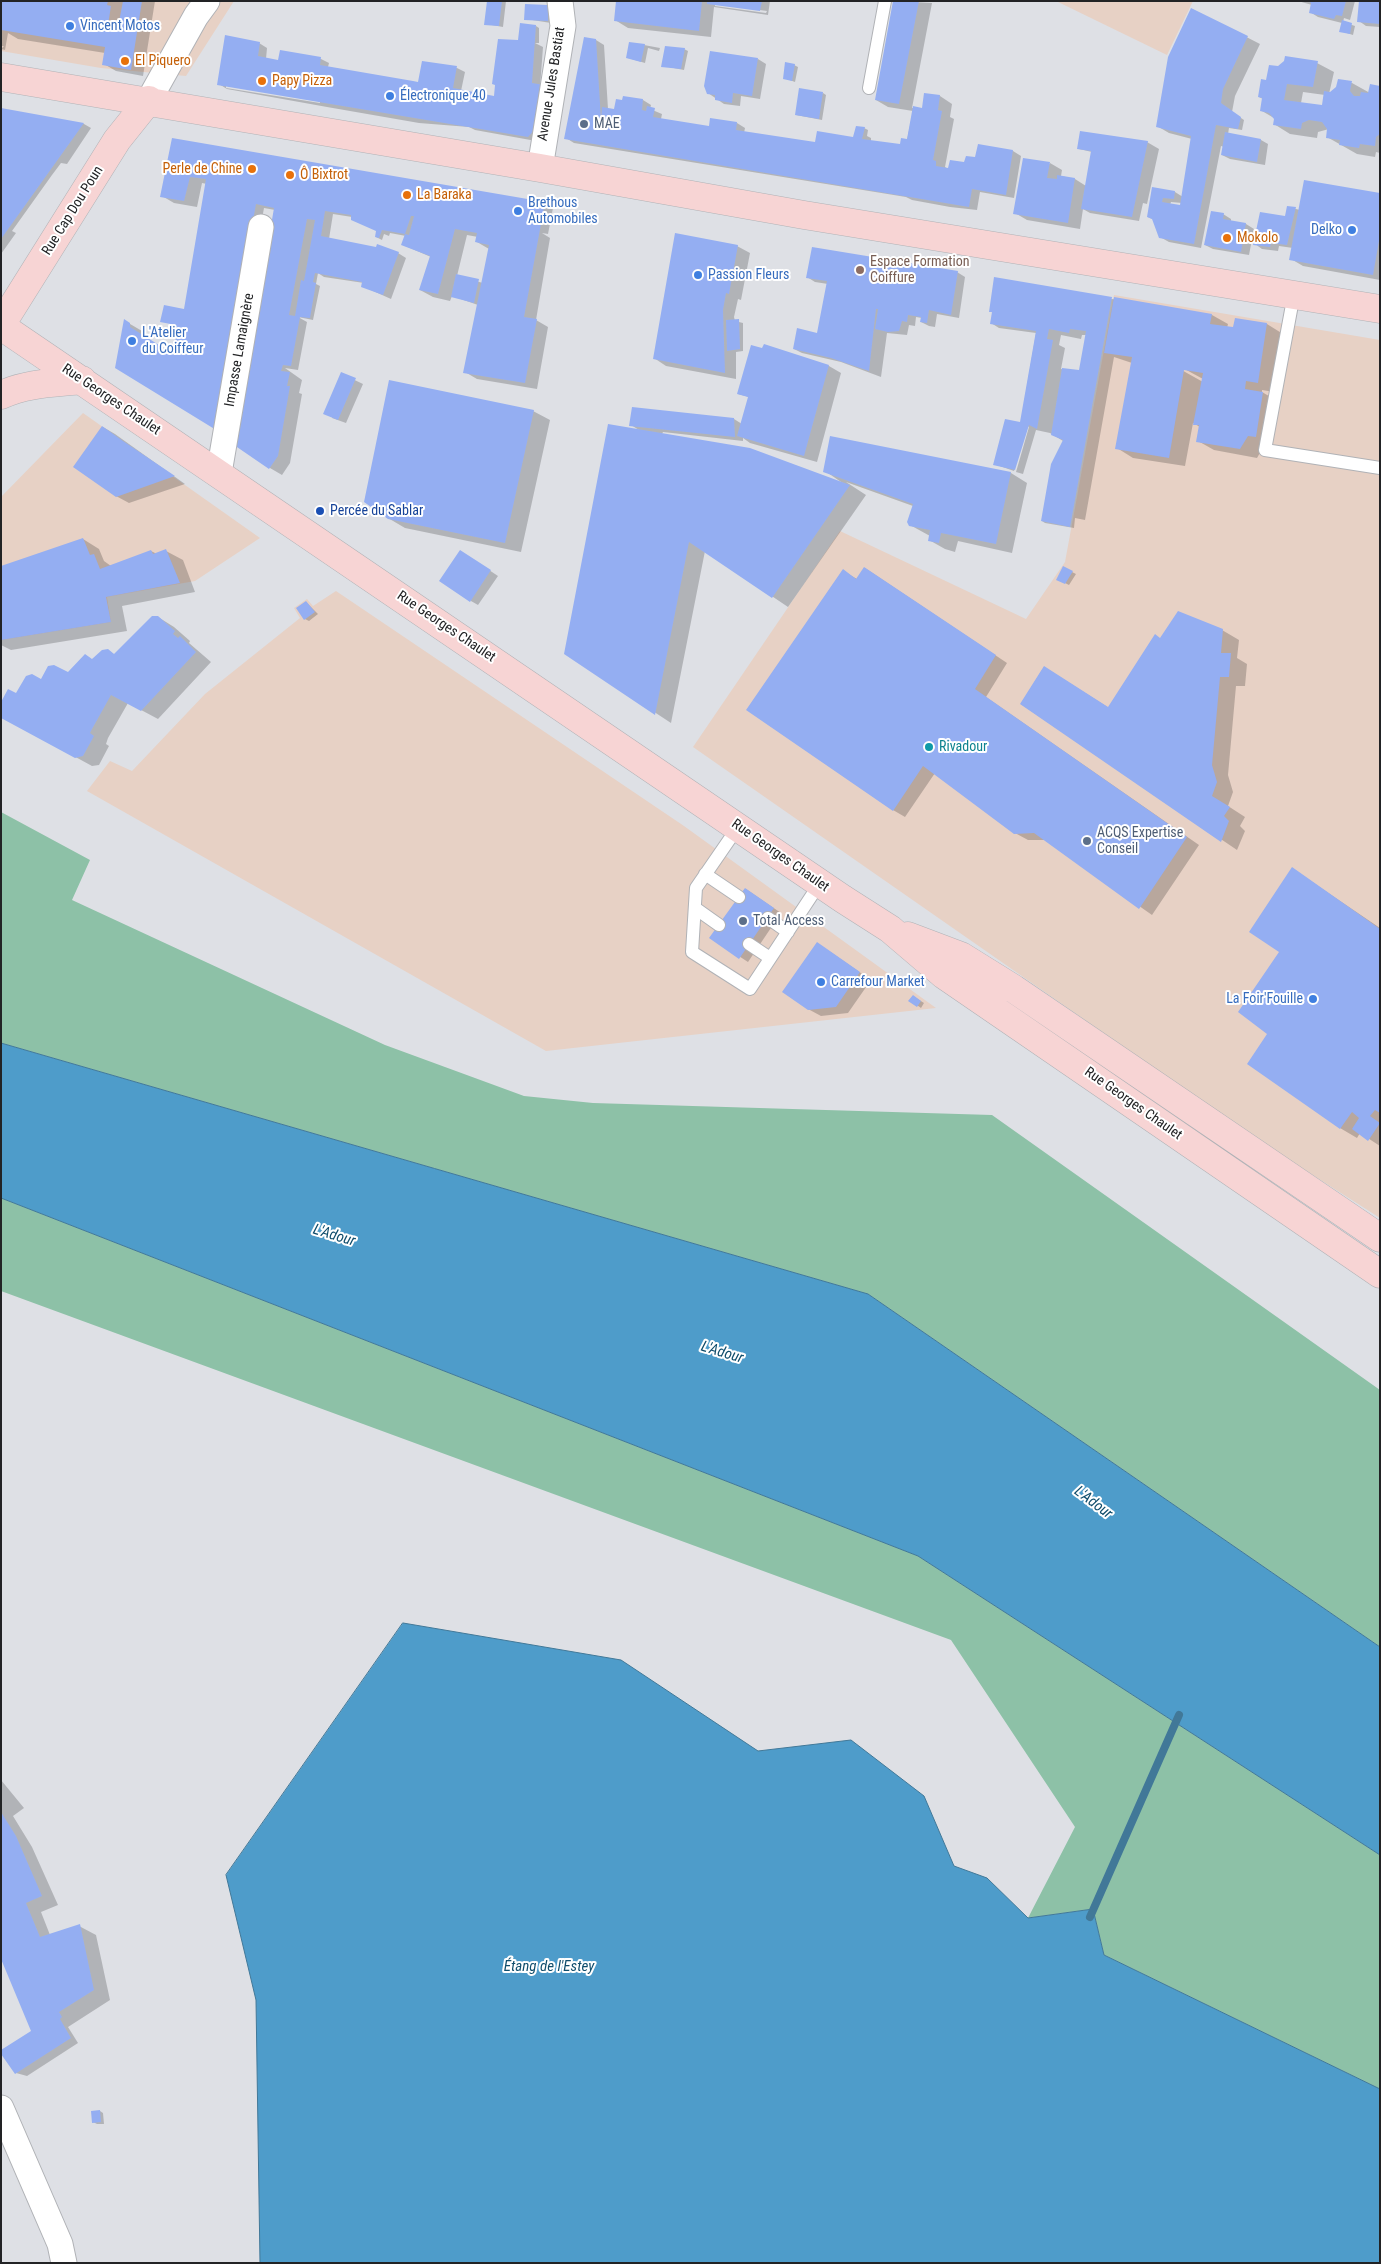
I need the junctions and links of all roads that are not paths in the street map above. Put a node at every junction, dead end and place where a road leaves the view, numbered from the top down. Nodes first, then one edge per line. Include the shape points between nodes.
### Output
1 (207, 1) edge
2 (560, 1) edge
3 (884, 1) edge
4 (1, 77) edge
5 (869, 88) dead end
6 (150, 100) junction
7 (540, 168) junction
8 (261, 227) dead end
9 (1294, 294) junction
10 (1380, 309) edge
11 (1, 325) edge
12 (82, 380) junction
13 (1, 395) edge
14 (1380, 468) edge
15 (219, 473) junction
16 (738, 827) junction
17 (705, 874) junction
18 (820, 884) junction
19 (739, 897) dead end
20 (695, 908) junction
21 (768, 918) dead end
22 (719, 925) dead end
23 (890, 929) junction
24 (788, 932) junction
25 (749, 944) dead end
26 (770, 958) junction
27 (1380, 1238) edge
28 (1380, 1274) edge
29 (4, 2113) edge
30 (62, 2253) edge

1 - 6 street
2 - 7 street, Avenue Jules Bastiat via 563,26
3 - 5 lane
4 - 6 main road
6 - 7 main road
6 - 11 main road, Rue Cap Dou Poun via 117,140
7 - 9 main road via 804,215
8 - 15 street, Impasse Lamaignère
9 - 10 main road
9 - 14 lane via 1265,450
11 - 12 main road, Rue Georges Chaulet
12 - 13 main road via 32,385
12 - 15 main road, Rue Georges Chaulet
15 - 16 main road, Rue Georges Chaulet
16 - 17 lane
16 - 18 main road, Rue Georges Chaulet
17 - 19 lane
17 - 20 lane via 696,888
18 - 23 main road, Rue Georges Chaulet
18 - 24 lane
20 - 22 lane
20 - 26 lane via 692,952 750,989
21 - 24 lane
23 - 27 main road, Rue Georges Chaulet via 961,956 1014,989
23 - 28 main road, Rue Georges Chaulet via 944,975
24 - 26 lane
25 - 26 lane
29 - 30 street

